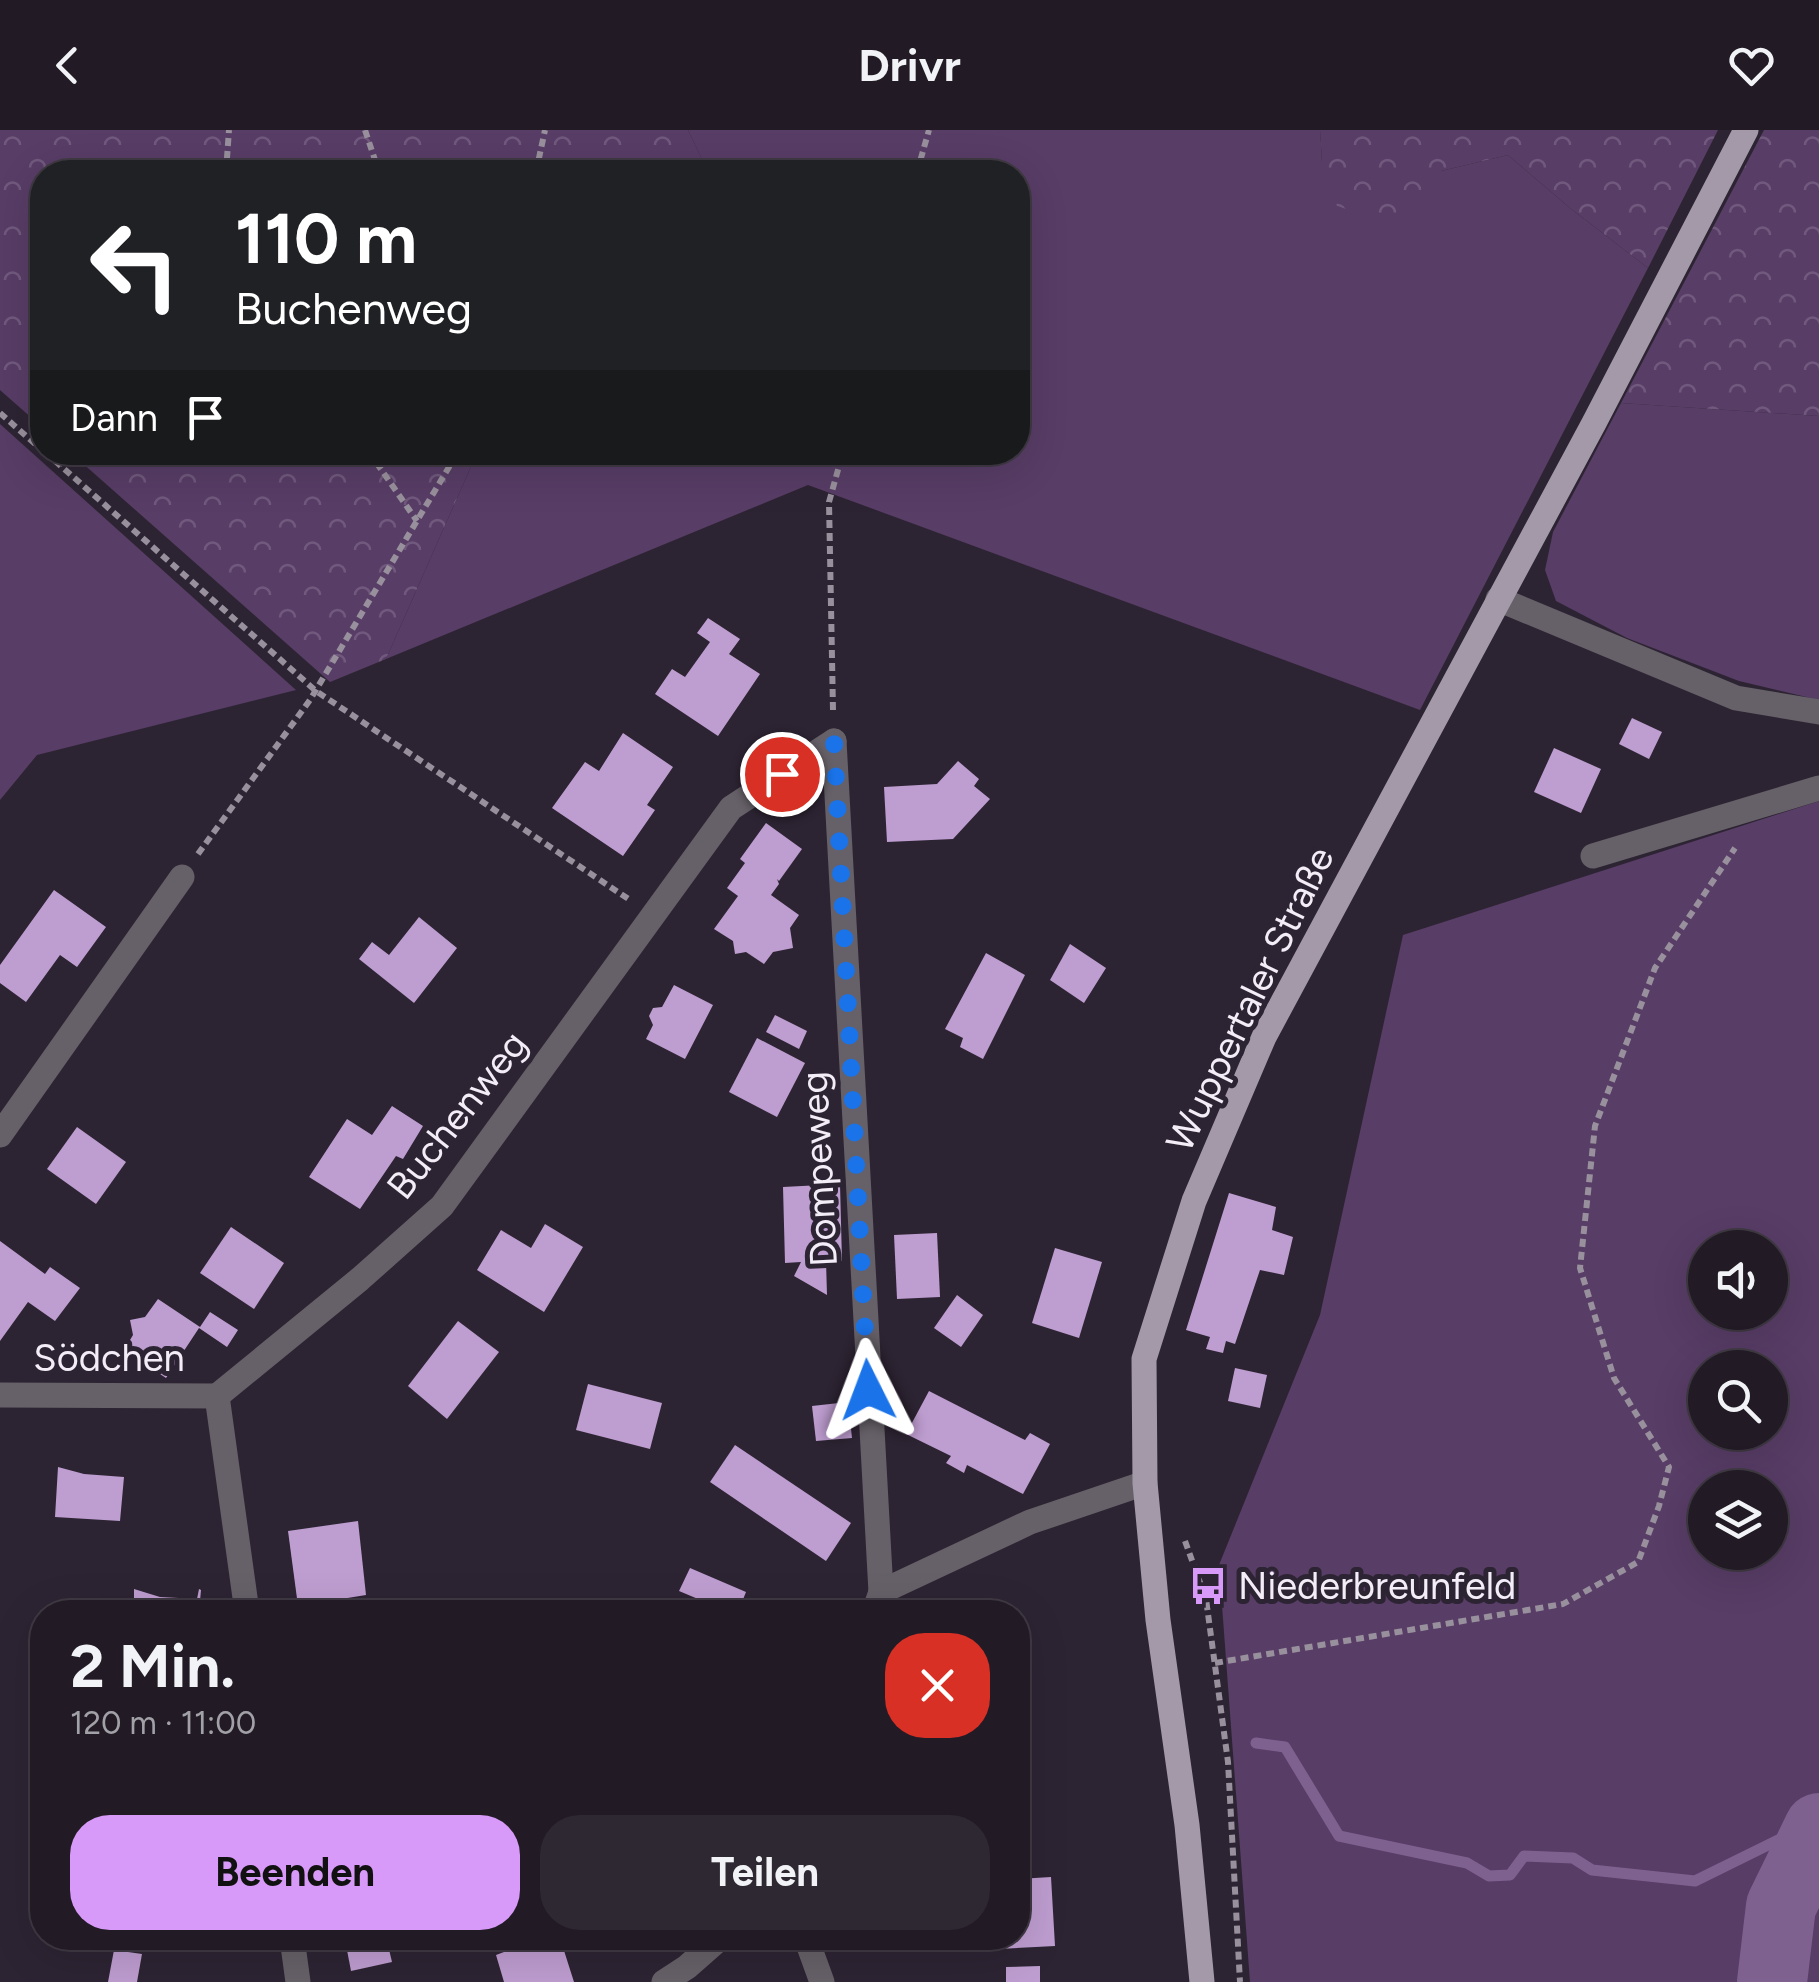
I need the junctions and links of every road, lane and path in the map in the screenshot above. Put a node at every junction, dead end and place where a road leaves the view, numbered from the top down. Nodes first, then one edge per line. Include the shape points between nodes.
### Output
1 (230, 130) edge
2 (365, 130) edge
3 (545, 130) edge
4 (928, 130) edge
5 (1746, 130) edge
6 (227, 160) edge
7 (376, 160) edge
8 (539, 160) edge
9 (920, 160) edge
10 (0, 413) edge
11 (30, 440) edge
12 (59, 465) edge
13 (378, 465) edge
14 (450, 465) edge
15 (839, 465) edge
16 (418, 521) junction
17 (1498, 599) junction
18 (316, 690) junction
19 (1819, 712) edge
20 (834, 741) junction
21 (1819, 788) edge
22 (1763, 805) junction
23 (1593, 856) dead end
24 (182, 878) joint
25 (654, 916) junction
26 (0, 1135) edge
27 (0, 1396) edge
28 (217, 1396) junction
29 (1145, 1484) junction
30 (1184, 1539) dead end
31 (245, 1600) edge
32 (878, 1600) edge
33 (882, 1600) edge
34 (1215, 1663) junction
35 (294, 1950) edge
36 (706, 1950) edge
37 (810, 1950) edge
38 (298, 1982) edge
39 (664, 1982) edge
40 (822, 1982) edge
41 (1202, 1982) edge
42 (1240, 1982) edge

1 - 6 path
2 - 7 path
3 - 8 path
4 - 9 path
5 - 17 main road, Wuppertaler Straße
10 - 11 path
12 - 18 path
13 - 16 path
14 - 16 path
15 - 20 path via 830,502
16 - 18 path
17 - 19 street via 1736,698
17 - 29 main road, Wuppertaler Straße via 1264,1037 1194,1201 1144,1359
18 - 24 path
18 - 25 path
20 - 25 street, Buchenweg via 731,808
20 - 32 street, Dompeweg
21 - 22 street
22 - 23 street
22 - 34 path via 1655,968 1596,1126 1580,1268 1614,1378 1668,1467 1638,1562 1563,1604
24 - 26 street
25 - 28 street, Buchenweg via 442,1206
27 - 28 street, Södchen
28 - 31 street
29 - 33 street via 1030,1522
29 - 41 main road, Wuppertaler Straße
30 - 34 path via 1206,1599
34 - 42 path via 1228,1762
35 - 38 street
36 - 39 street
37 - 40 street

